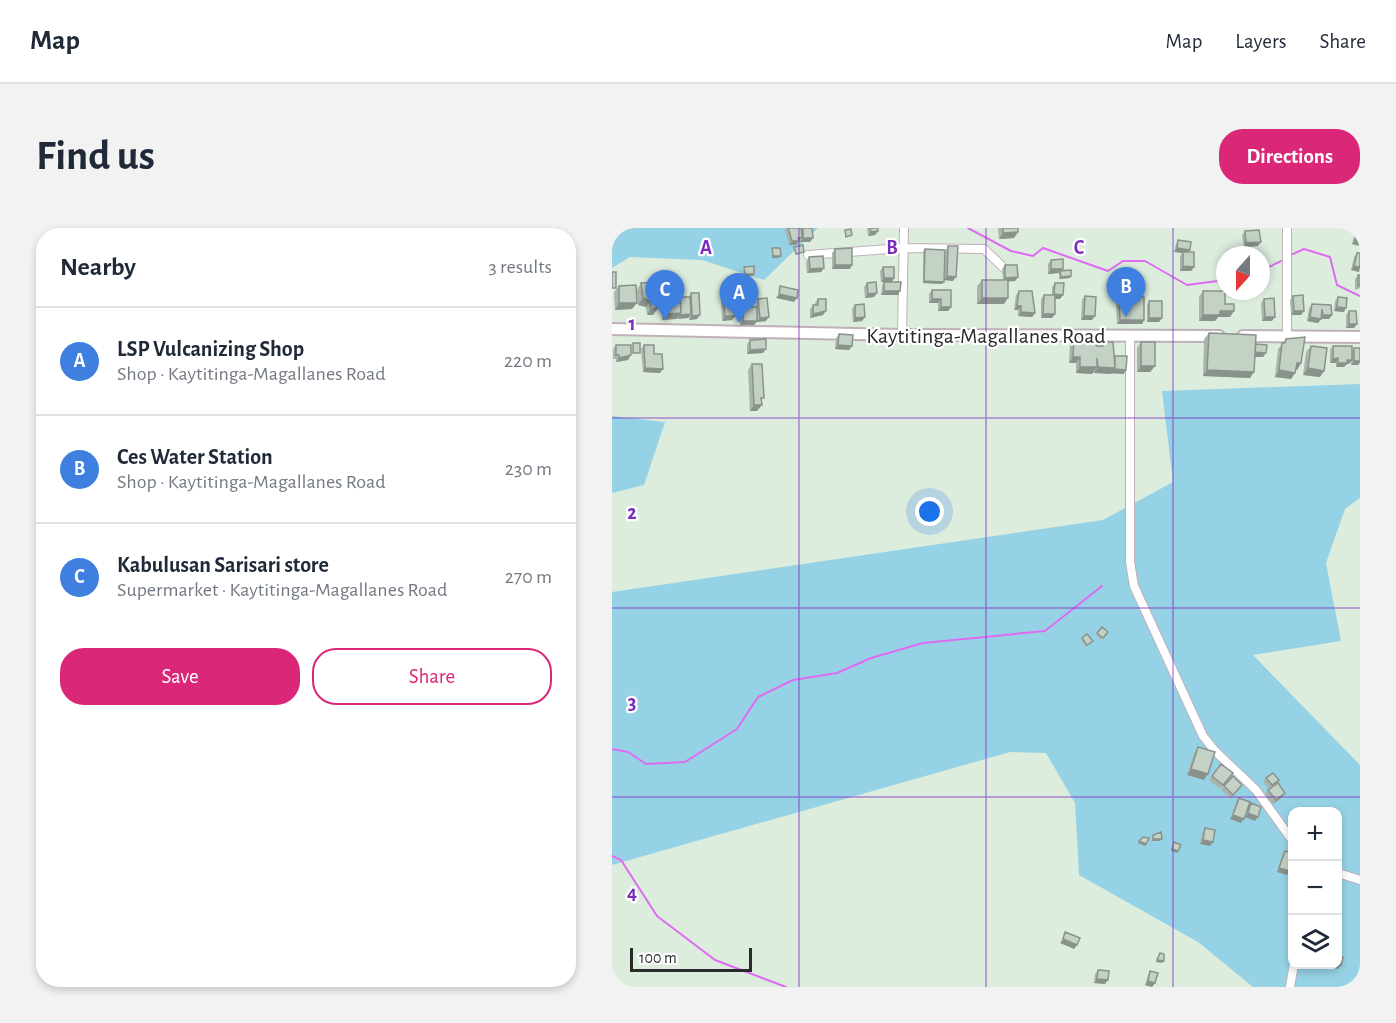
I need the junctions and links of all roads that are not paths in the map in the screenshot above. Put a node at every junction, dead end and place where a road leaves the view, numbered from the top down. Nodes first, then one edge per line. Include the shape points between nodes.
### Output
1 (904, 228) edge
2 (1287, 228) edge
3 (903, 248) junction
4 (808, 255) edge
5 (1004, 268) edge
6 (612, 329) edge
7 (902, 335) junction
8 (1130, 336) junction
9 (1287, 337) junction
10 (1360, 337) edge
11 (1288, 833) edge
12 (1342, 874) edge
13 (1360, 880) edge
14 (1293, 969) edge
15 (1290, 987) edge

1 - 3 street
2 - 9 street
3 - 4 street
3 - 5 street via 984,249
3 - 7 street
6 - 7 main road, Kaytitinga-Magallanes Road
7 - 8 main road, Kaytitinga-Magallanes Road
8 - 9 main road, Kaytitinga-Magallanes Road
8 - 11 street via 1130,562 1134,586 1203,735 1256,790
9 - 10 main road, Kaytitinga-Magallanes Road
12 - 13 street
14 - 15 street

